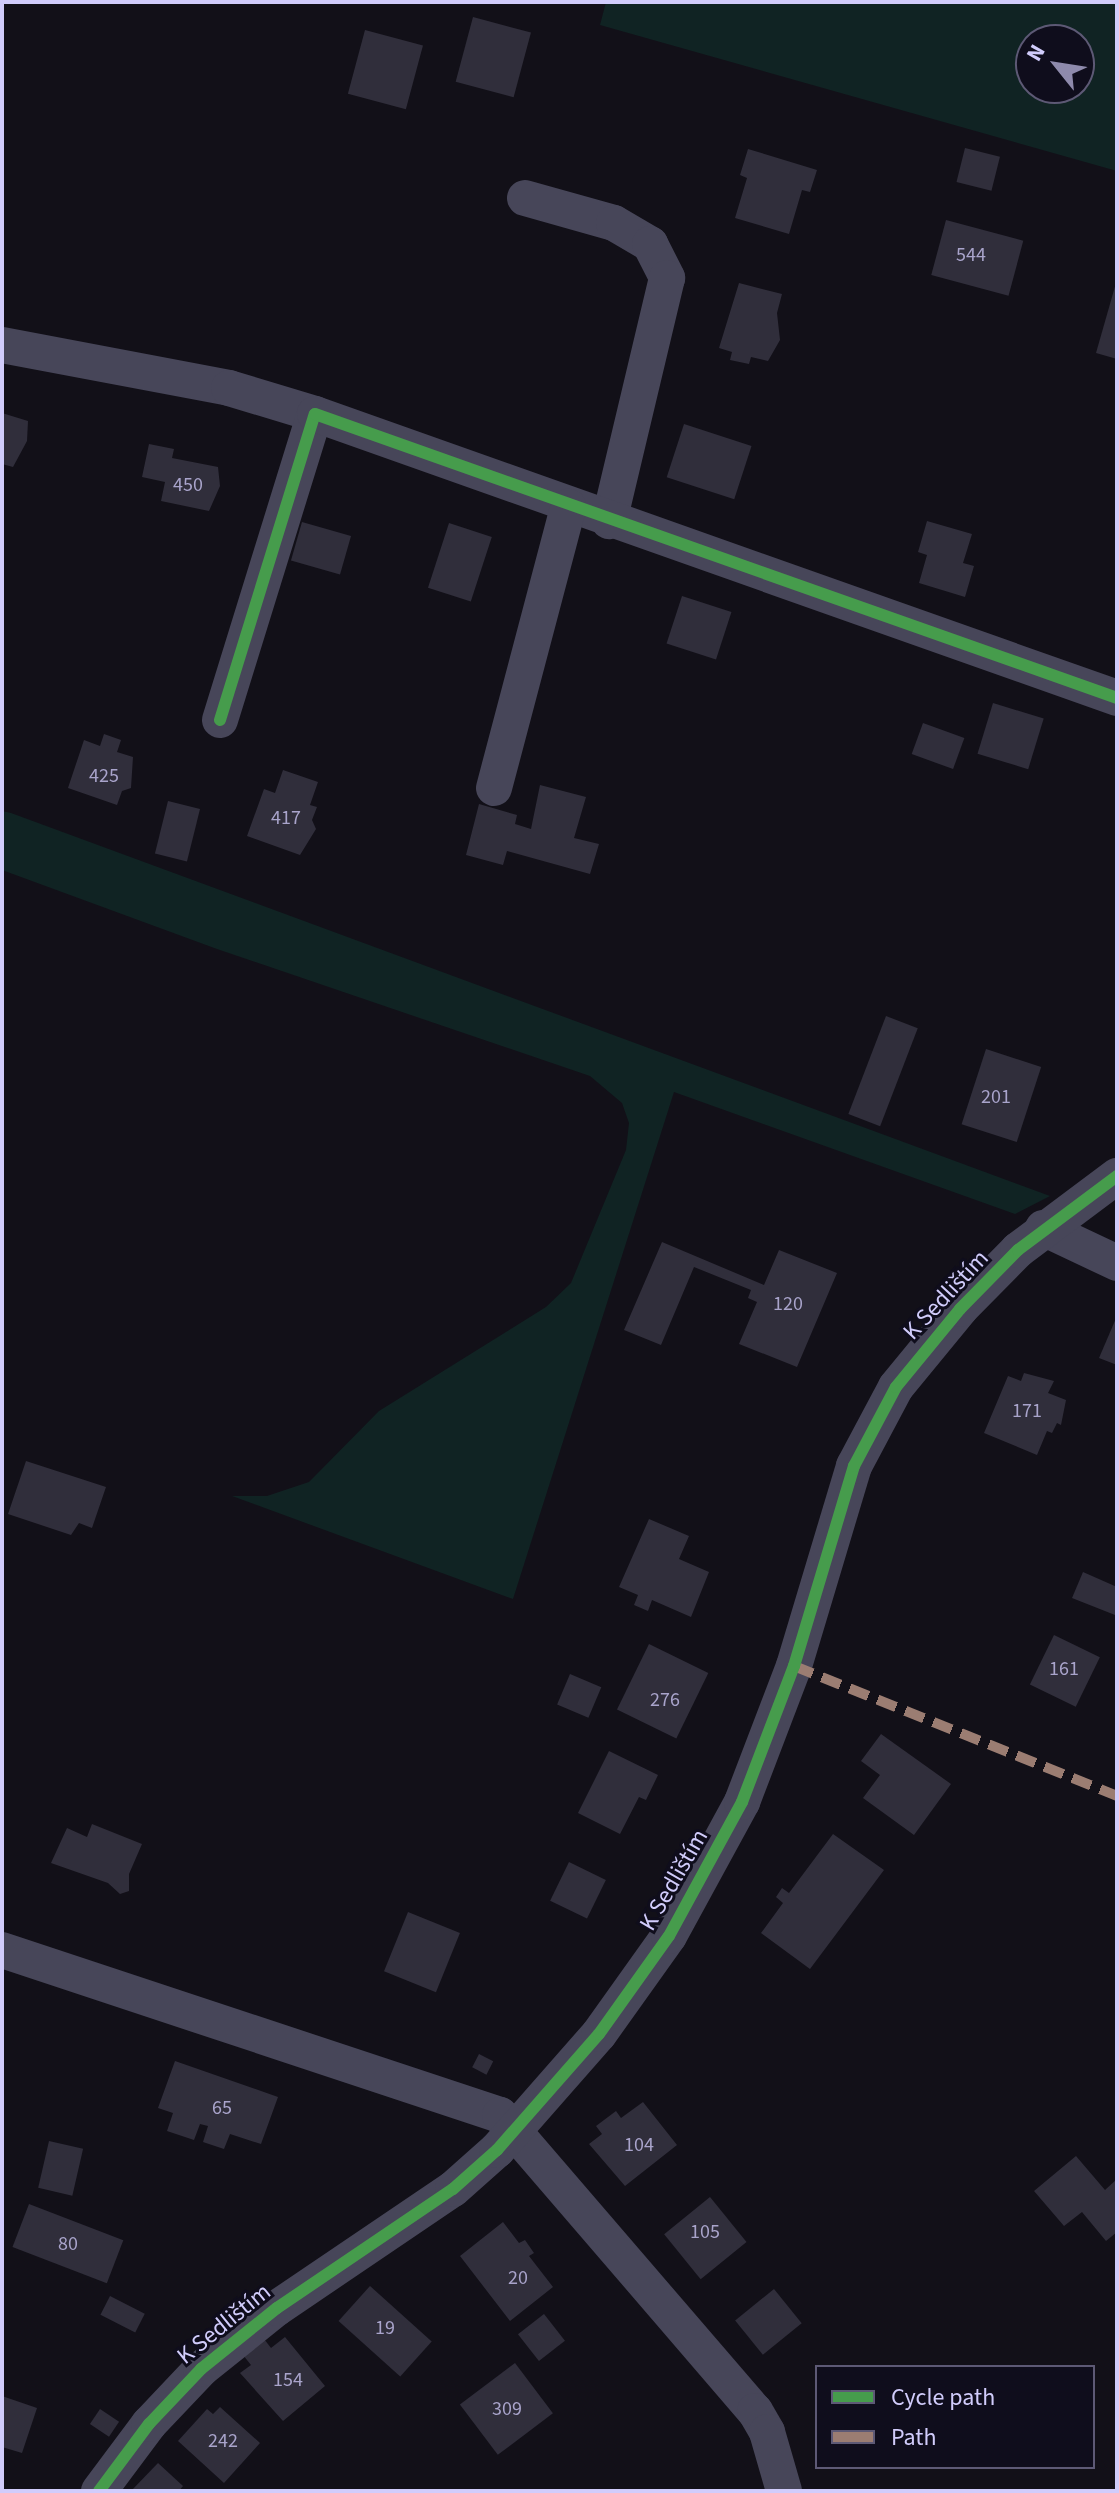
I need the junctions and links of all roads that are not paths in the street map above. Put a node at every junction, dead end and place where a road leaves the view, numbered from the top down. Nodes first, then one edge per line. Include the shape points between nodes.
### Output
1 (525, 198) dead end
2 (2, 345) edge
3 (315, 414) junction
4 (568, 507) junction
5 (609, 521) junction
6 (1117, 698) edge
7 (220, 720) dead end
8 (494, 788) dead end
9 (1117, 1176) edge
10 (1043, 1228) junction
11 (1117, 1263) edge
12 (2, 1950) edge
13 (514, 2131) junction
14 (99, 2491) edge
15 (784, 2491) edge

1 - 5 street via 614,223 650,244 667,278
2 - 3 street via 229,388
3 - 4 street
3 - 7 street
4 - 5 street
4 - 8 street
5 - 6 street
9 - 10 street, K Sedlištím
10 - 11 street
10 - 13 street, K Sedlištím via 960,1309 896,1387 854,1466 794,1666 718,1852 640,1979
12 - 13 street via 500,2115
13 - 14 street, K Sedlištím via 453,2189 277,2308 201,2369 141,2433
13 - 15 street via 755,2411 767,2432

